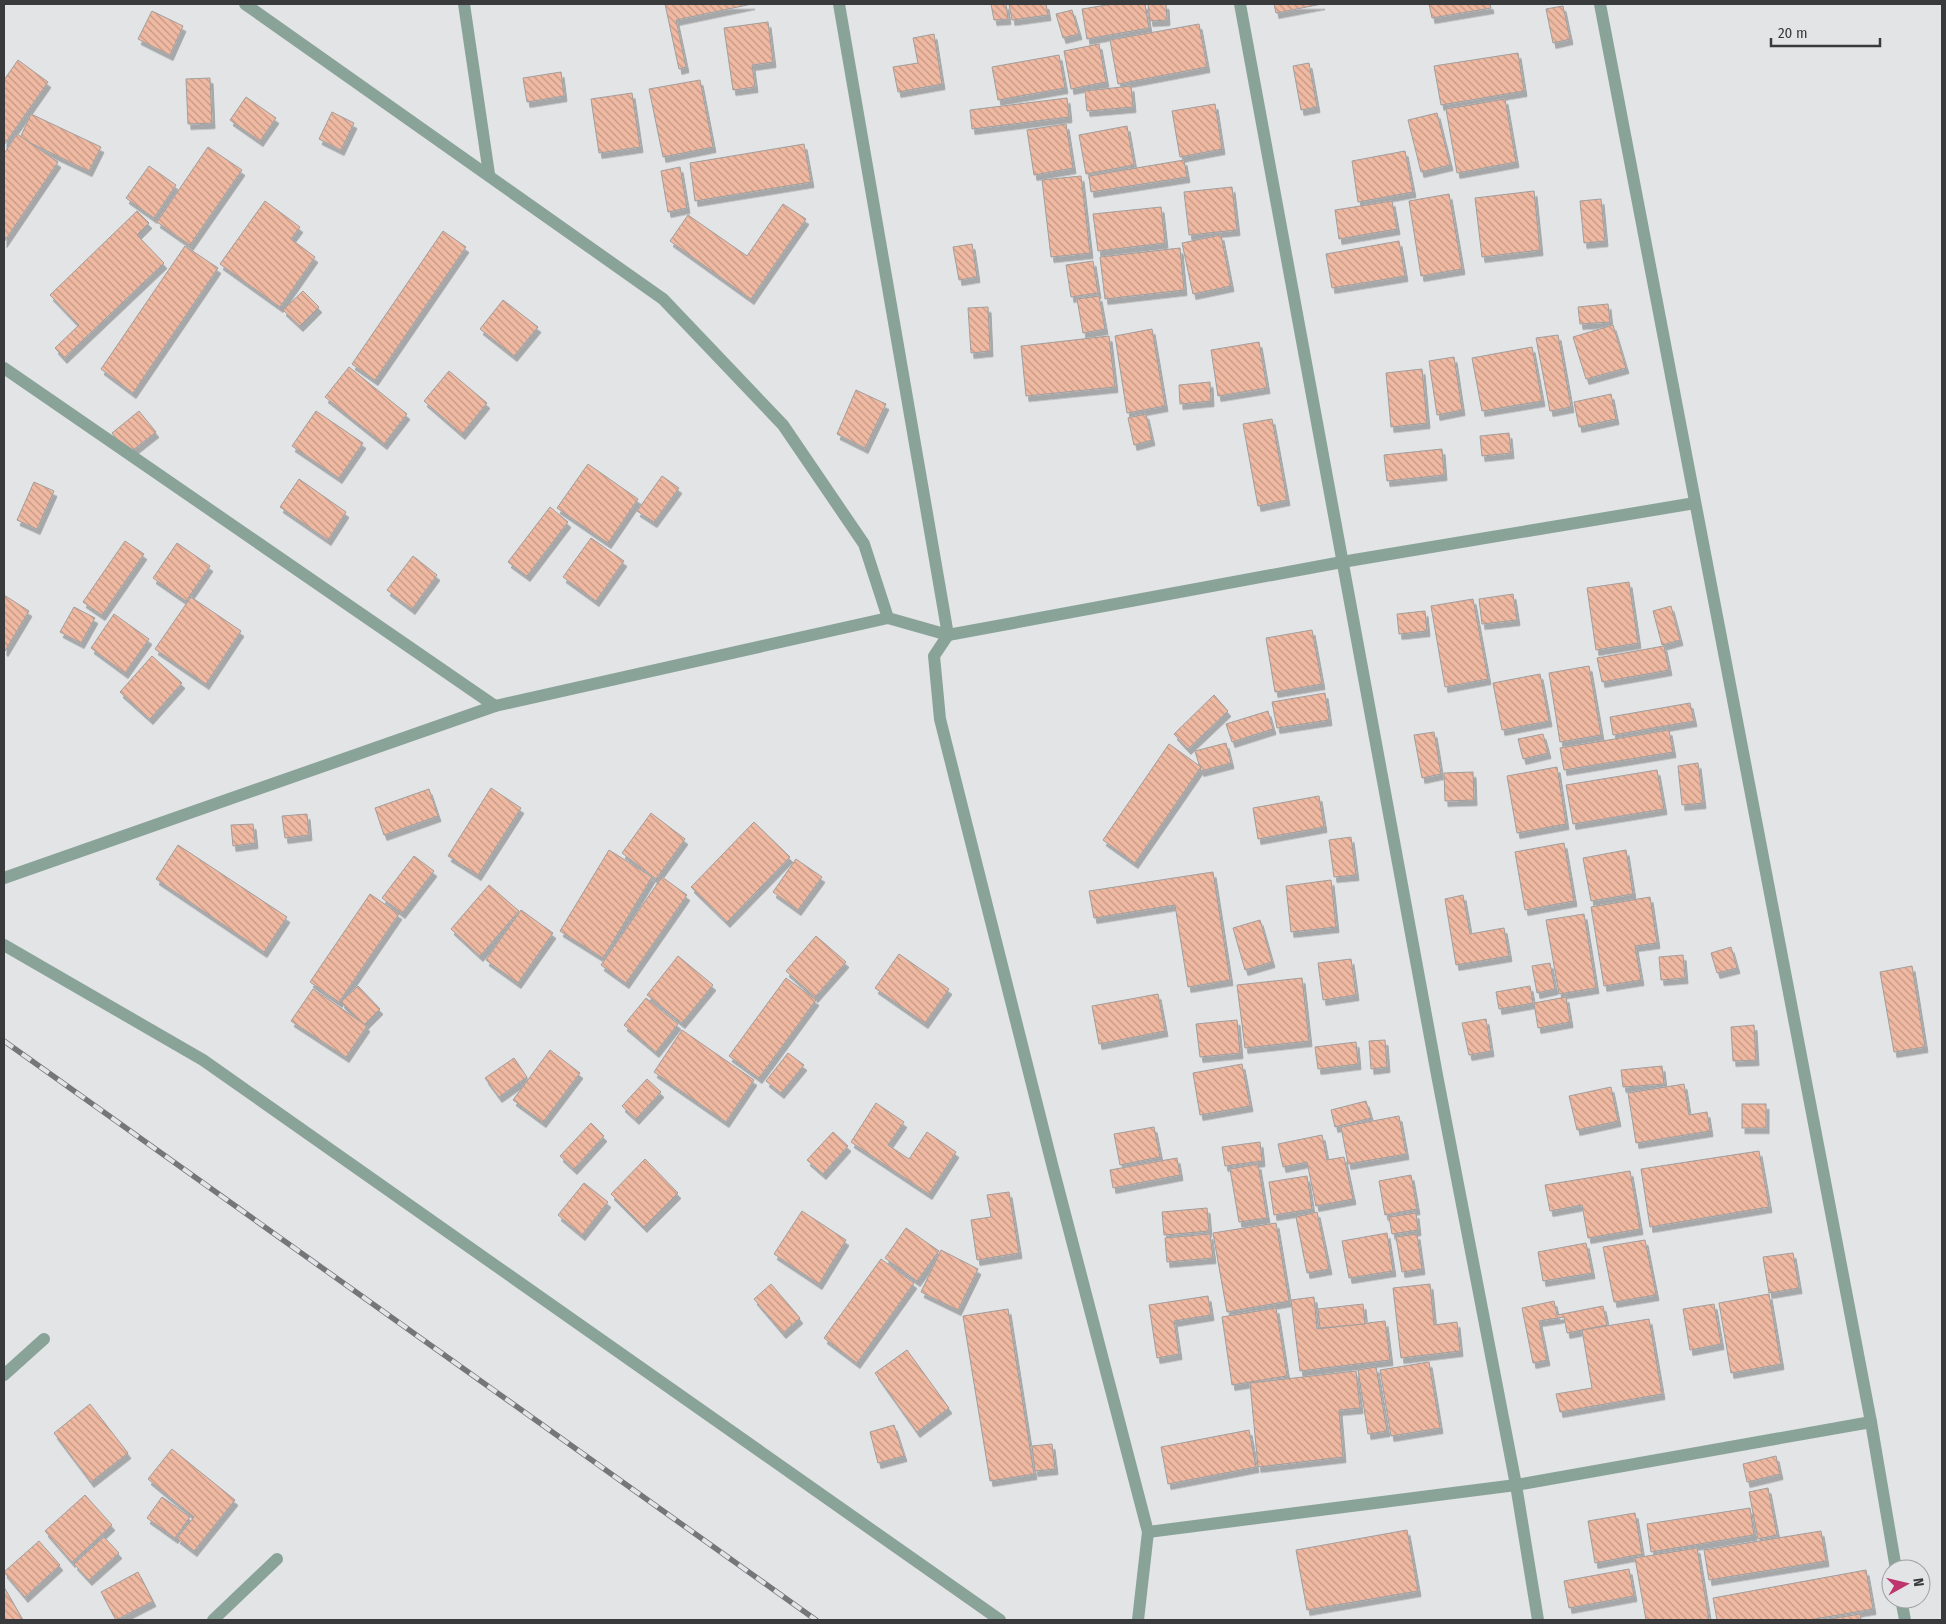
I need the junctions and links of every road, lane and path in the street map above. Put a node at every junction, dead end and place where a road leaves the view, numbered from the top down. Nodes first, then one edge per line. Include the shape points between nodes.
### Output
1 (245, 4) edge
2 (464, 4) edge
3 (839, 4) edge
4 (1240, 4) edge
5 (1600, 4) edge
6 (489, 174) junction
7 (4, 368) edge
8 (1695, 503) junction
9 (1342, 562) junction
10 (888, 618) junction
11 (948, 635) junction
12 (495, 706) junction
13 (4, 878) edge
14 (4, 944) edge
15 (44, 1339) dead end
16 (4, 1375) edge
17 (1871, 1422) junction
18 (1516, 1485) junction
19 (1148, 1532) junction
20 (277, 1559) dead end
21 (1894, 1559) edge
22 (212, 1620) edge
23 (1000, 1620) edge
24 (1138, 1620) edge
25 (1538, 1620) edge

1 - 6 street
2 - 6 street
3 - 11 street
4 - 9 street
5 - 8 street
6 - 10 street via 663,299 783,426 864,544
7 - 12 street
8 - 9 street
8 - 17 street
9 - 11 street
9 - 18 street
10 - 11 street
10 - 12 street
11 - 19 street via 934,656 940,719
12 - 13 street
14 - 23 street via 203,1060
15 - 16 street
17 - 18 street
17 - 21 street
18 - 19 street
18 - 25 street
19 - 24 street
20 - 22 street

